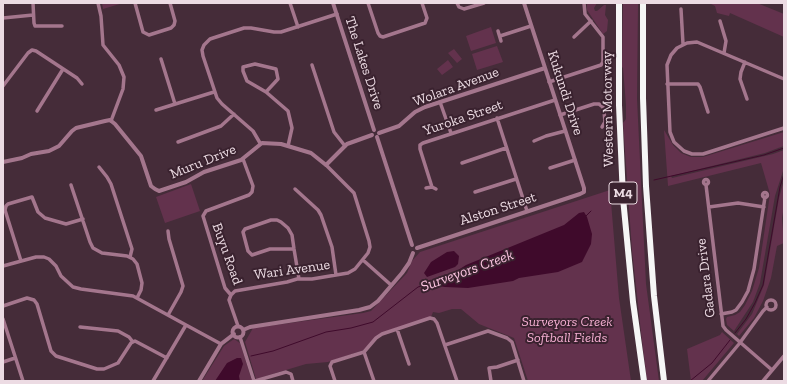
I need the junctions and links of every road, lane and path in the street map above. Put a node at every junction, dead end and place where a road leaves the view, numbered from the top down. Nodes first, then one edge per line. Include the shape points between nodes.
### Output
1 (33, 3) edge
2 (98, 3) edge
3 (136, 3) edge
4 (170, 3) edge
5 (290, 3) edge
6 (334, 3) edge
7 (368, 3) edge
8 (422, 3) edge
9 (457, 3) edge
10 (484, 3) edge
11 (524, 3) edge
12 (584, 3) edge
13 (619, 3) edge
14 (643, 3) edge
15 (681, 9) dead end
16 (337, 14) junction
17 (33, 15) junction
18 (3, 18) edge
19 (591, 21) junction
20 (720, 21) dead end
21 (62, 26) dead end
22 (531, 26) junction
23 (298, 27) junction
24 (498, 30) dead end
25 (500, 36) junction
26 (574, 37) dead end
27 (501, 41) dead end
28 (683, 44) junction
29 (724, 53) junction
30 (161, 59) dead end
31 (745, 62) junction
32 (312, 65) dead end
33 (545, 68) junction
34 (63, 69) junction
35 (784, 79) edge
36 (549, 82) junction
37 (82, 84) dead end
38 (668, 84) junction
39 (3, 86) edge
40 (214, 92) junction
41 (266, 92) junction
42 (746, 99) dead end
43 (555, 100) junction
44 (440, 102) junction
45 (175, 104) junction
46 (156, 110) dead end
47 (37, 111) dead end
48 (708, 112) dead end
49 (234, 114) junction
50 (560, 115) junction
51 (496, 118) junction
52 (111, 121) junction
53 (602, 127) dead end
54 (784, 128) edge
55 (565, 131) junction
56 (451, 133) junction
57 (537, 133) dead end
58 (375, 134) junction
59 (539, 138) junction
60 (534, 141) dead end
61 (178, 142) dead end
62 (260, 144) junction
63 (288, 146) junction
64 (345, 146) junction
65 (506, 148) junction
66 (243, 159) junction
67 (575, 160) junction
68 (3, 162) edge
69 (462, 163) dead end
70 (326, 165) junction
71 (99, 167) dead end
72 (550, 168) dead end
73 (516, 180) junction
74 (71, 185) dead end
75 (706, 185) dead end
76 (426, 188) dead end
77 (295, 189) dead end
78 (584, 191) joint
79 (475, 192) dead end
80 (765, 197) dead end
81 (709, 206) junction
82 (764, 207) junction
83 (527, 211) junction
84 (82, 219) junction
85 (168, 232) dead end
86 (412, 245) junction
87 (417, 248) junction
88 (294, 249) junction
89 (413, 253) junction
90 (130, 257) junction
91 (362, 260) junction
92 (21, 261) junction
93 (3, 266) edge
94 (336, 275) junction
95 (299, 279) junction
96 (391, 285) junction
97 (231, 295) junction
98 (137, 298) junction
99 (3, 306) edge
100 (767, 307) dead end
101 (721, 314) junction
102 (168, 315) junction
103 (3, 319) edge
104 (186, 325) junction
105 (238, 326) junction
106 (80, 327) dead end
107 (397, 329) junction
108 (244, 330) junction
109 (234, 334) junction
110 (240, 337) junction
111 (133, 342) junction
112 (740, 342) junction
113 (221, 344) junction
114 (445, 345) junction
115 (364, 352) junction
116 (784, 356) edge
117 (15, 358) junction
118 (167, 358) junction
119 (518, 360) junction
120 (3, 362) edge
121 (409, 364) dead end
122 (772, 370) junction
123 (24, 381) edge
124 (153, 381) edge
125 (199, 381) edge
126 (255, 381) edge
127 (294, 381) edge
128 (335, 381) edge
129 (374, 381) edge
130 (457, 381) edge
131 (491, 381) edge
132 (524, 381) edge
133 (644, 381) edge
134 (664, 381) edge
135 (708, 381) edge
136 (763, 381) edge

1 - 17 street
2 - 52 street via 103,45 119,65 124,77 123,89
3 - 4 street via 144,32 149,35 174,25
5 - 23 street
6 - 16 street, The Lakes Drive
7 - 8 street via 378,33 383,37 425,23 427,19
9 - 10 street via 464,9
11 - 22 street, Kukundi Drive
12 - 19 street via 584,13
13 - 133 highway, Western Motorway / M4 via 623,198
14 - 134 highway, M4 via 646,186 654,296
15 - 28 street
16 - 23 street
16 - 58 street, The Lakes Drive
17 - 18 street
17 - 21 street via 35,26
19 - 26 street
19 - 36 street via 603,37 603,64
20 - 29 street via 726,41
22 - 25 street
22 - 33 street, Kukundi Drive
23 - 40 street via 278,32 247,28 208,41 202,54
24 - 25 street
25 - 27 street
28 - 29 street via 699,42
28 - 38 street via 673,51 667,64
29 - 31 street
30 - 45 street
31 - 35 street
31 - 42 street via 740,76
32 - 64 street via 334,132
33 - 36 street, Kukundi Drive
33 - 44 street, Wolara Avenue
34 - 37 street
34 - 39 street via 33,50 29,51
34 - 47 street
36 - 43 street, Kukundi Drive
38 - 48 street via 697,84
38 - 54 street via 671,135 678,147 688,153 706,154
40 - 45 street
40 - 49 street via 219,102
41 - 41 street via 247,81 243,67 255,64 276,69 278,80
41 - 63 street via 288,113 292,128
43 - 50 street, Kukundi Drive
43 - 51 street, Yuroka Street
44 - 56 street
44 - 58 street, Wolara Avenue via 417,110 399,126
45 - 46 street
49 - 61 street via 221,126
49 - 62 street via 254,132
50 - 53 street via 599,104 604,110 605,120
50 - 55 street, Kukundi Drive
51 - 56 street, Yuroka Street
51 - 65 street
52 - 66 street, Muru Drive via 141,156 152,186 158,190 184,183 204,172
52 - 68 street via 105,120 76,128 59,146
55 - 59 street
55 - 67 street, Kukundi Drive
56 - 76 street, Yuroka Street via 424,142 420,146 434,188
57 - 59 street
58 - 64 street, Wolara Avenue
58 - 86 street, The Lakes Drive
59 - 60 street
62 - 63 street via 276,143
62 - 66 street, Muru Drive
63 - 70 street via 313,154
64 - 70 street
65 - 69 street
65 - 73 street
66 - 97 street, Buyu Road via 253,186 252,192 207,211 202,216 225,288
67 - 72 street
67 - 78 street, Kukundi Drive
70 - 91 street via 355,195 370,243 369,252
71 - 90 street via 111,184 132,249
73 - 79 street
73 - 83 street
74 - 84 street
75 - 81 street, Gadara Drive
77 - 94 street via 321,215 332,250
78 - 83 street, Alston Street
80 - 82 street
81 - 82 street via 738,203
81 - 101 street, Gadara Drive
82 - 101 street via 748,291 738,308
83 - 87 street, Alston Street
84 - 90 street via 95,250
84 - 92 street via 66,224 45,218 38,212 32,197 5,204
85 - 102 street via 183,286
86 - 87 street
86 - 89 street via 409,250
87 - 89 street
88 - 88 street via 292,235 277,220 245,229 243,232 248,251 252,255 270,249
88 - 95 street
89 - 96 street via 409,263
90 - 98 street via 136,264 142,281
91 - 94 street, Wari Avenue via 352,271
91 - 96 street
92 - 93 street
92 - 98 street via 44,257 56,266 73,287
94 - 95 street, Wari Avenue
95 - 97 street, Wari Avenue via 240,290
96 - 108 street via 378,301 366,309 258,325
97 - 105 street via 230,302
98 - 102 street
99 - 111 street via 27,298 33,299 37,304 53,354 94,368 104,368 118,363
100 - 112 street
101 - 112 street, Gadara Drive via 725,328
102 - 104 street
103 - 117 street
104 - 113 street
104 - 118 street
105 - 108 street
105 - 109 street via 234,329
106 - 111 street via 118,331
107 - 114 street via 428,319 435,320
107 - 115 street via 379,335
107 - 121 street
108 - 110 street
109 - 110 street
109 - 113 street
110 - 126 street
111 - 118 street via 138,342
112 - 122 street, Gadara Drive
112 - 135 street
113 - 125 street
114 - 119 street via 489,331 511,340
114 - 130 street
115 - 128 street via 331,363
115 - 129 street
116 - 122 street
117 - 120 street
117 - 123 street
118 - 124 street
119 - 131 street via 489,368
119 - 132 street
122 - 136 street
126 - 127 street via 286,372 291,374

